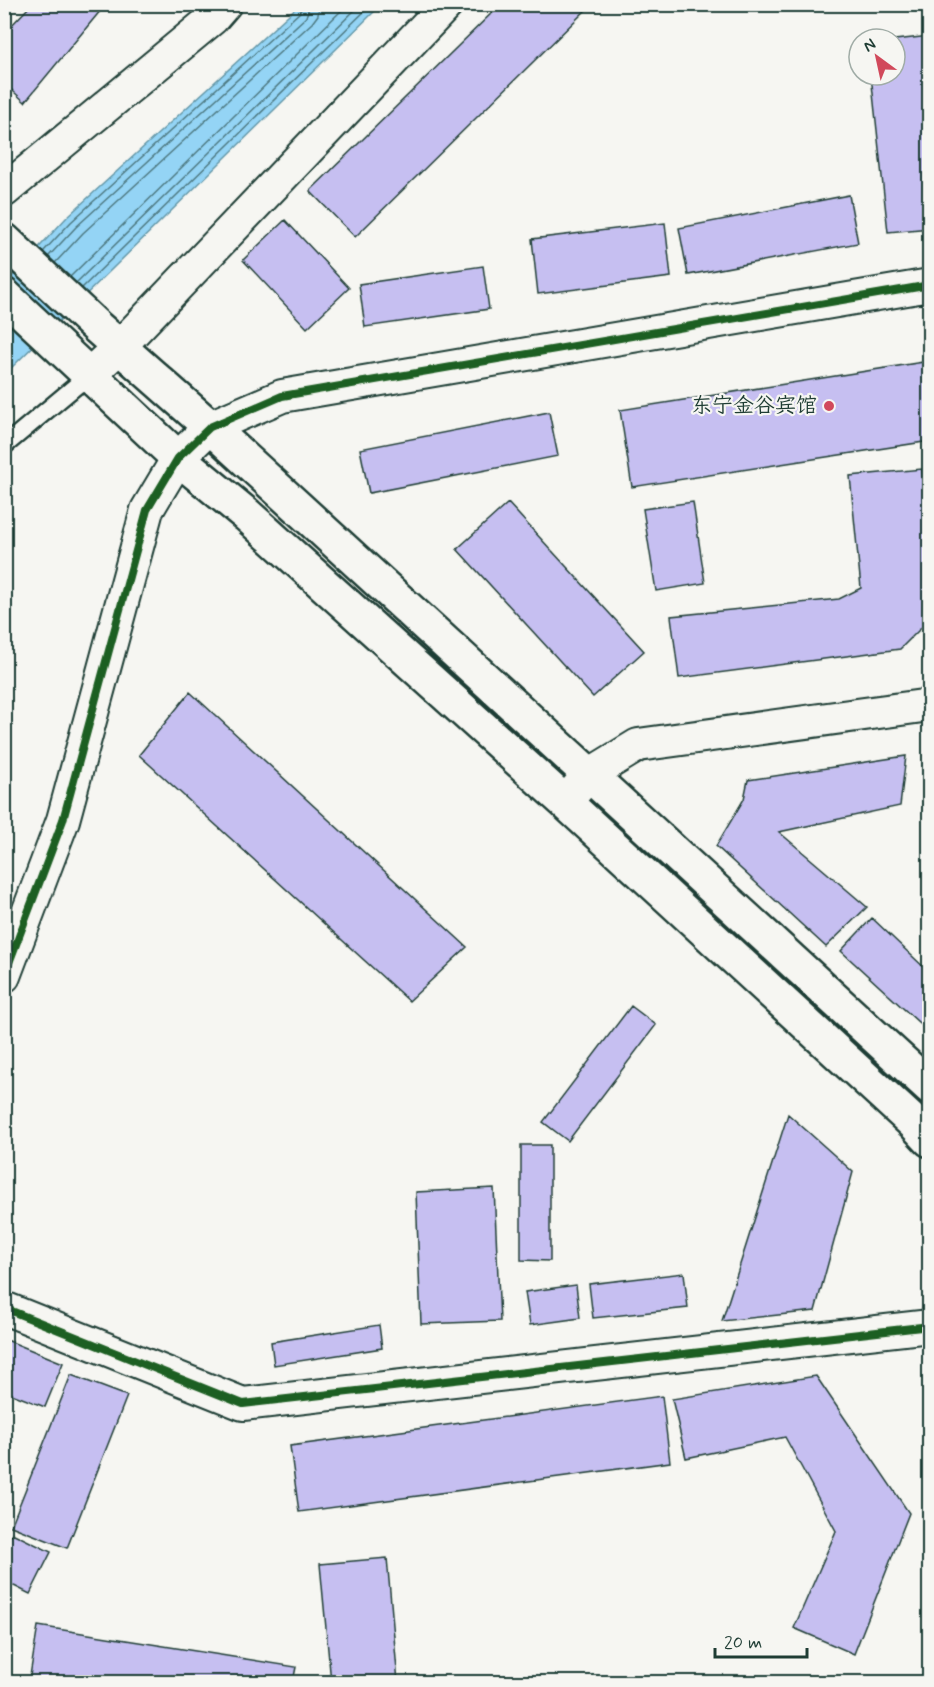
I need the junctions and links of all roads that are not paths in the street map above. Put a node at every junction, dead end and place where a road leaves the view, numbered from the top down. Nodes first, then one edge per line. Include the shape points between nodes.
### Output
1 (225, 4) edge
2 (447, 4) edge
3 (4, 191) edge
4 (10, 245) edge
5 (930, 285) edge
6 (4, 294) edge
7 (109, 337) junction
8 (80, 366) junction
9 (210, 427) junction
10 (4, 446) edge
11 (178, 458) junction
12 (930, 705) edge
13 (589, 775) junction
14 (564, 802) junction
15 (4, 976) edge
16 (930, 1088) edge
17 (930, 1140) edge
18 (4, 1308) edge
19 (930, 1326) edge

1 - 3 street via 212,19
2 - 7 street
4 - 7 highway
5 - 9 street via 282,396
6 - 8 highway
7 - 8 street
7 - 9 highway
8 - 10 lane
8 - 11 highway
9 - 11 street
9 - 13 highway
11 - 14 highway via 247,515
11 - 15 street via 147,510 63,820
12 - 13 street via 638,745
13 - 14 street
13 - 16 highway
14 - 17 highway
18 - 19 street via 243,1404

